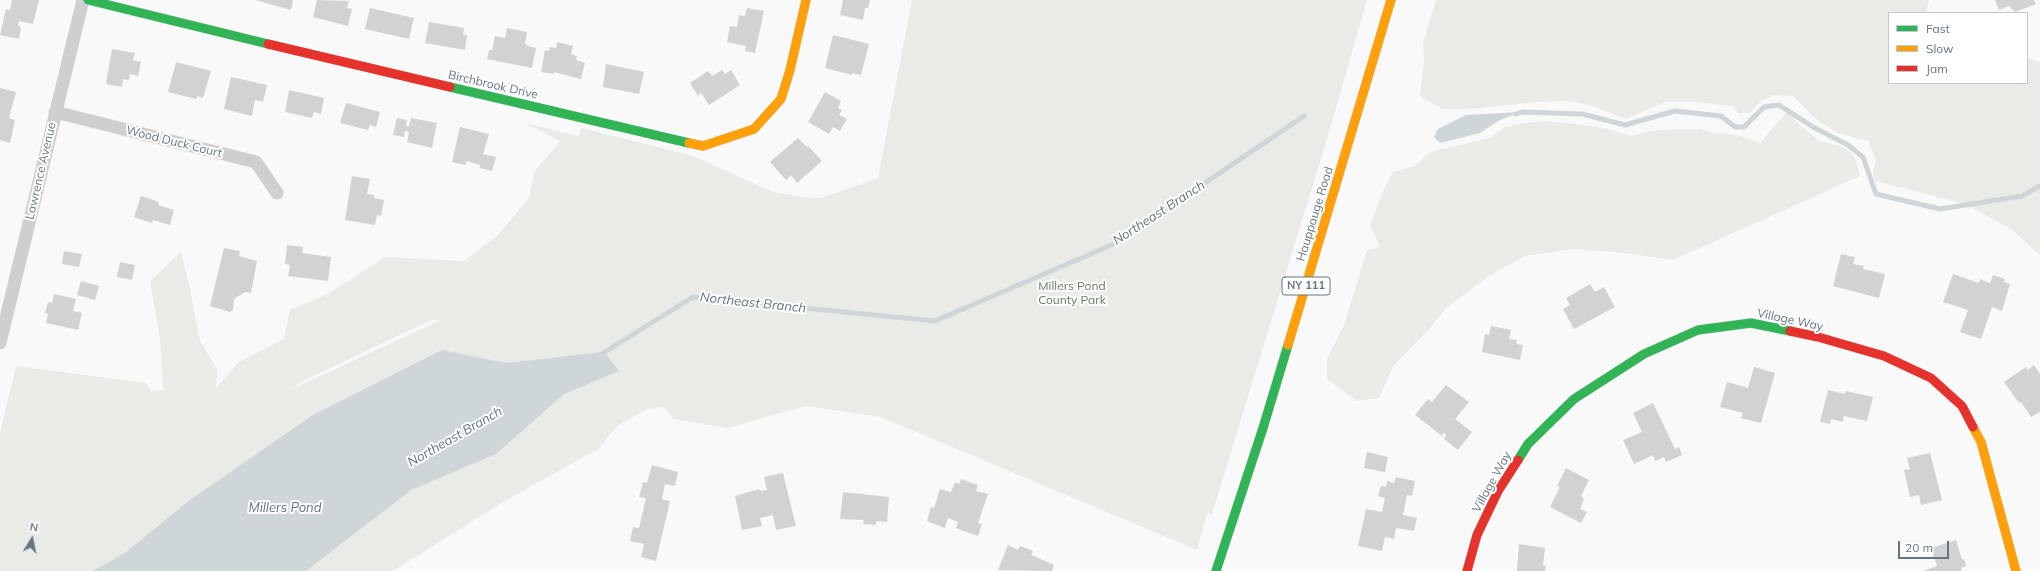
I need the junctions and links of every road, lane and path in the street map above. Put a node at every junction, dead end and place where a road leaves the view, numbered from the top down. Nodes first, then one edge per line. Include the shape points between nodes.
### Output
1 (83, 0) edge
2 (88, 0) edge
3 (806, 0) edge
4 (1391, 0) edge
5 (55, 112) junction
6 (277, 193) dead end
7 (0, 343) edge
8 (1216, 571) edge
9 (1466, 571) edge
10 (2016, 571) edge

1 - 5 street, Lawrence Avenue
2 - 3 street, Birchbrook Drive via 703,146 754,129 781,99
4 - 8 street, Hauppauge Road / NY 111 via 1263,428
5 - 6 street, Wood Duck Court via 256,162
5 - 7 street, Lawrence Avenue
9 - 10 street, Village Way via 1477,535 1498,491 1528,444 1574,399 1644,354 1698,330 1751,324 1818,338 1884,356 1931,378 1962,406 1981,442

